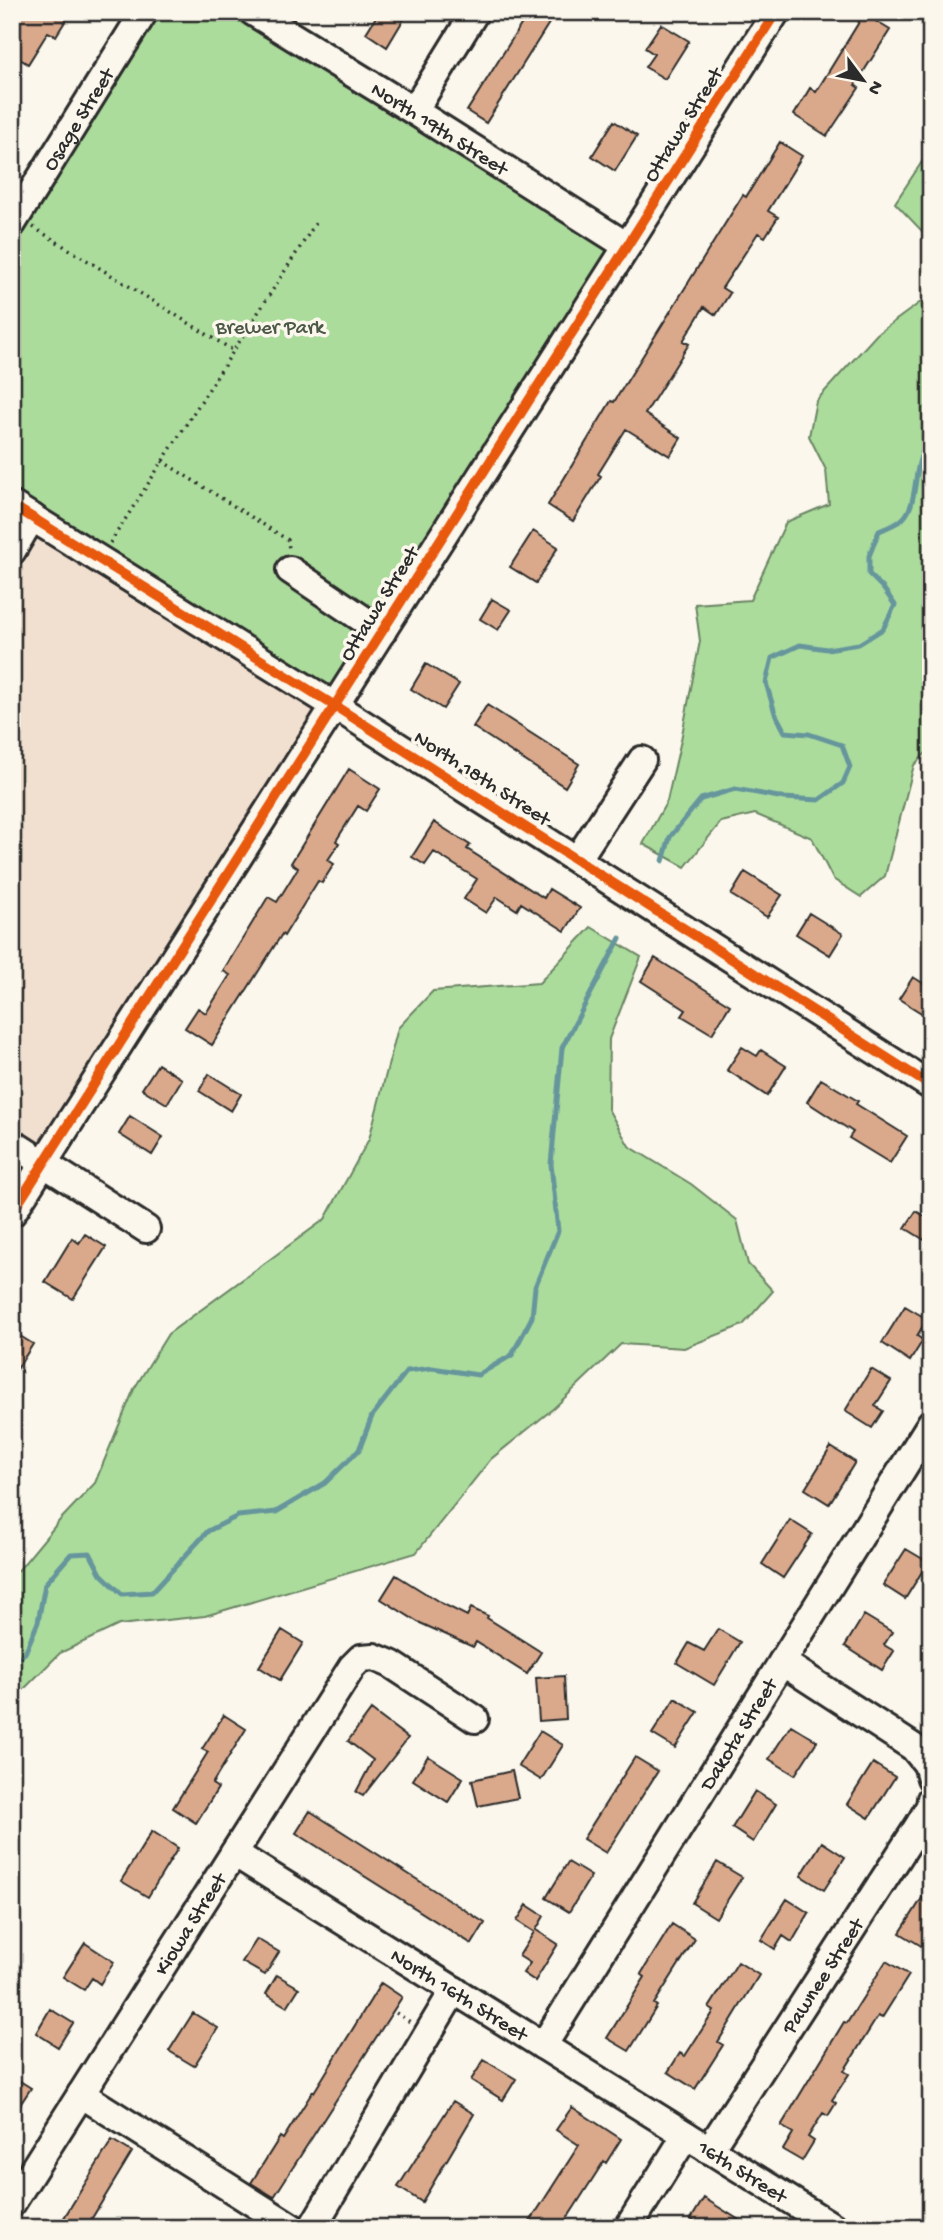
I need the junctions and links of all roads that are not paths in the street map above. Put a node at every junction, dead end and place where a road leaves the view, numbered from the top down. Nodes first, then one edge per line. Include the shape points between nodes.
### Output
1 (144, 12) edge
2 (253, 12) edge
3 (475, 12) edge
4 (776, 12) edge
5 (414, 110) junction
6 (15, 221) edge
7 (627, 246) junction
8 (22, 511) edge
9 (12, 551) edge
10 (290, 570) road end
11 (382, 632) junction
12 (335, 706) junction
13 (642, 760) dead end
14 (577, 860) junction
15 (931, 1086) edge
16 (12, 1143) edge
17 (44, 1162) junction
18 (12, 1213) edge
19 (146, 1229) dead end
20 (931, 1423) edge
21 (782, 1662) junction
22 (475, 1719) dead end
23 (931, 1778) edge
24 (931, 1799) edge
25 (234, 1853) junction
26 (454, 1990) junction
27 (543, 2046) junction
28 (81, 2094) junction
29 (686, 2135) junction
30 (709, 2150) junction
31 (12, 2203) edge
32 (293, 2228) edge
33 (312, 2228) edge
34 (628, 2228) edge
35 (835, 2228) edge

1 - 6 street, Osage Street
2 - 5 street, North 19th Street
3 - 5 street
4 - 7 street, Ottawa Street
5 - 7 street, North 19th Street
7 - 11 street, Ottawa Street
8 - 9 street
8 - 12 street, North 18th Street
10 - 11 street
11 - 12 street, Ottawa Street
12 - 14 street, North 18th Street
12 - 17 street, Ottawa Street
13 - 14 street
14 - 15 street, North 18th Street
16 - 17 street
17 - 18 street, Ottawa Street
17 - 19 street
20 - 21 street, Dakota Street
21 - 23 street via 913,1747 927,1764
21 - 27 street, Dakota Street
22 - 25 street, Kiowa Street via 391,1664 374,1657 361,1658
24 - 30 street, Pawnee Street via 919,1825
25 - 26 street, North 16th Street
25 - 28 street, Kiowa Street
26 - 27 street, North 16th Street
26 - 33 street
27 - 29 street, North 16th Street
28 - 31 street, Kiowa Street
28 - 32 street
29 - 30 street, 16th Street
29 - 34 street
30 - 35 street, 16th Street

